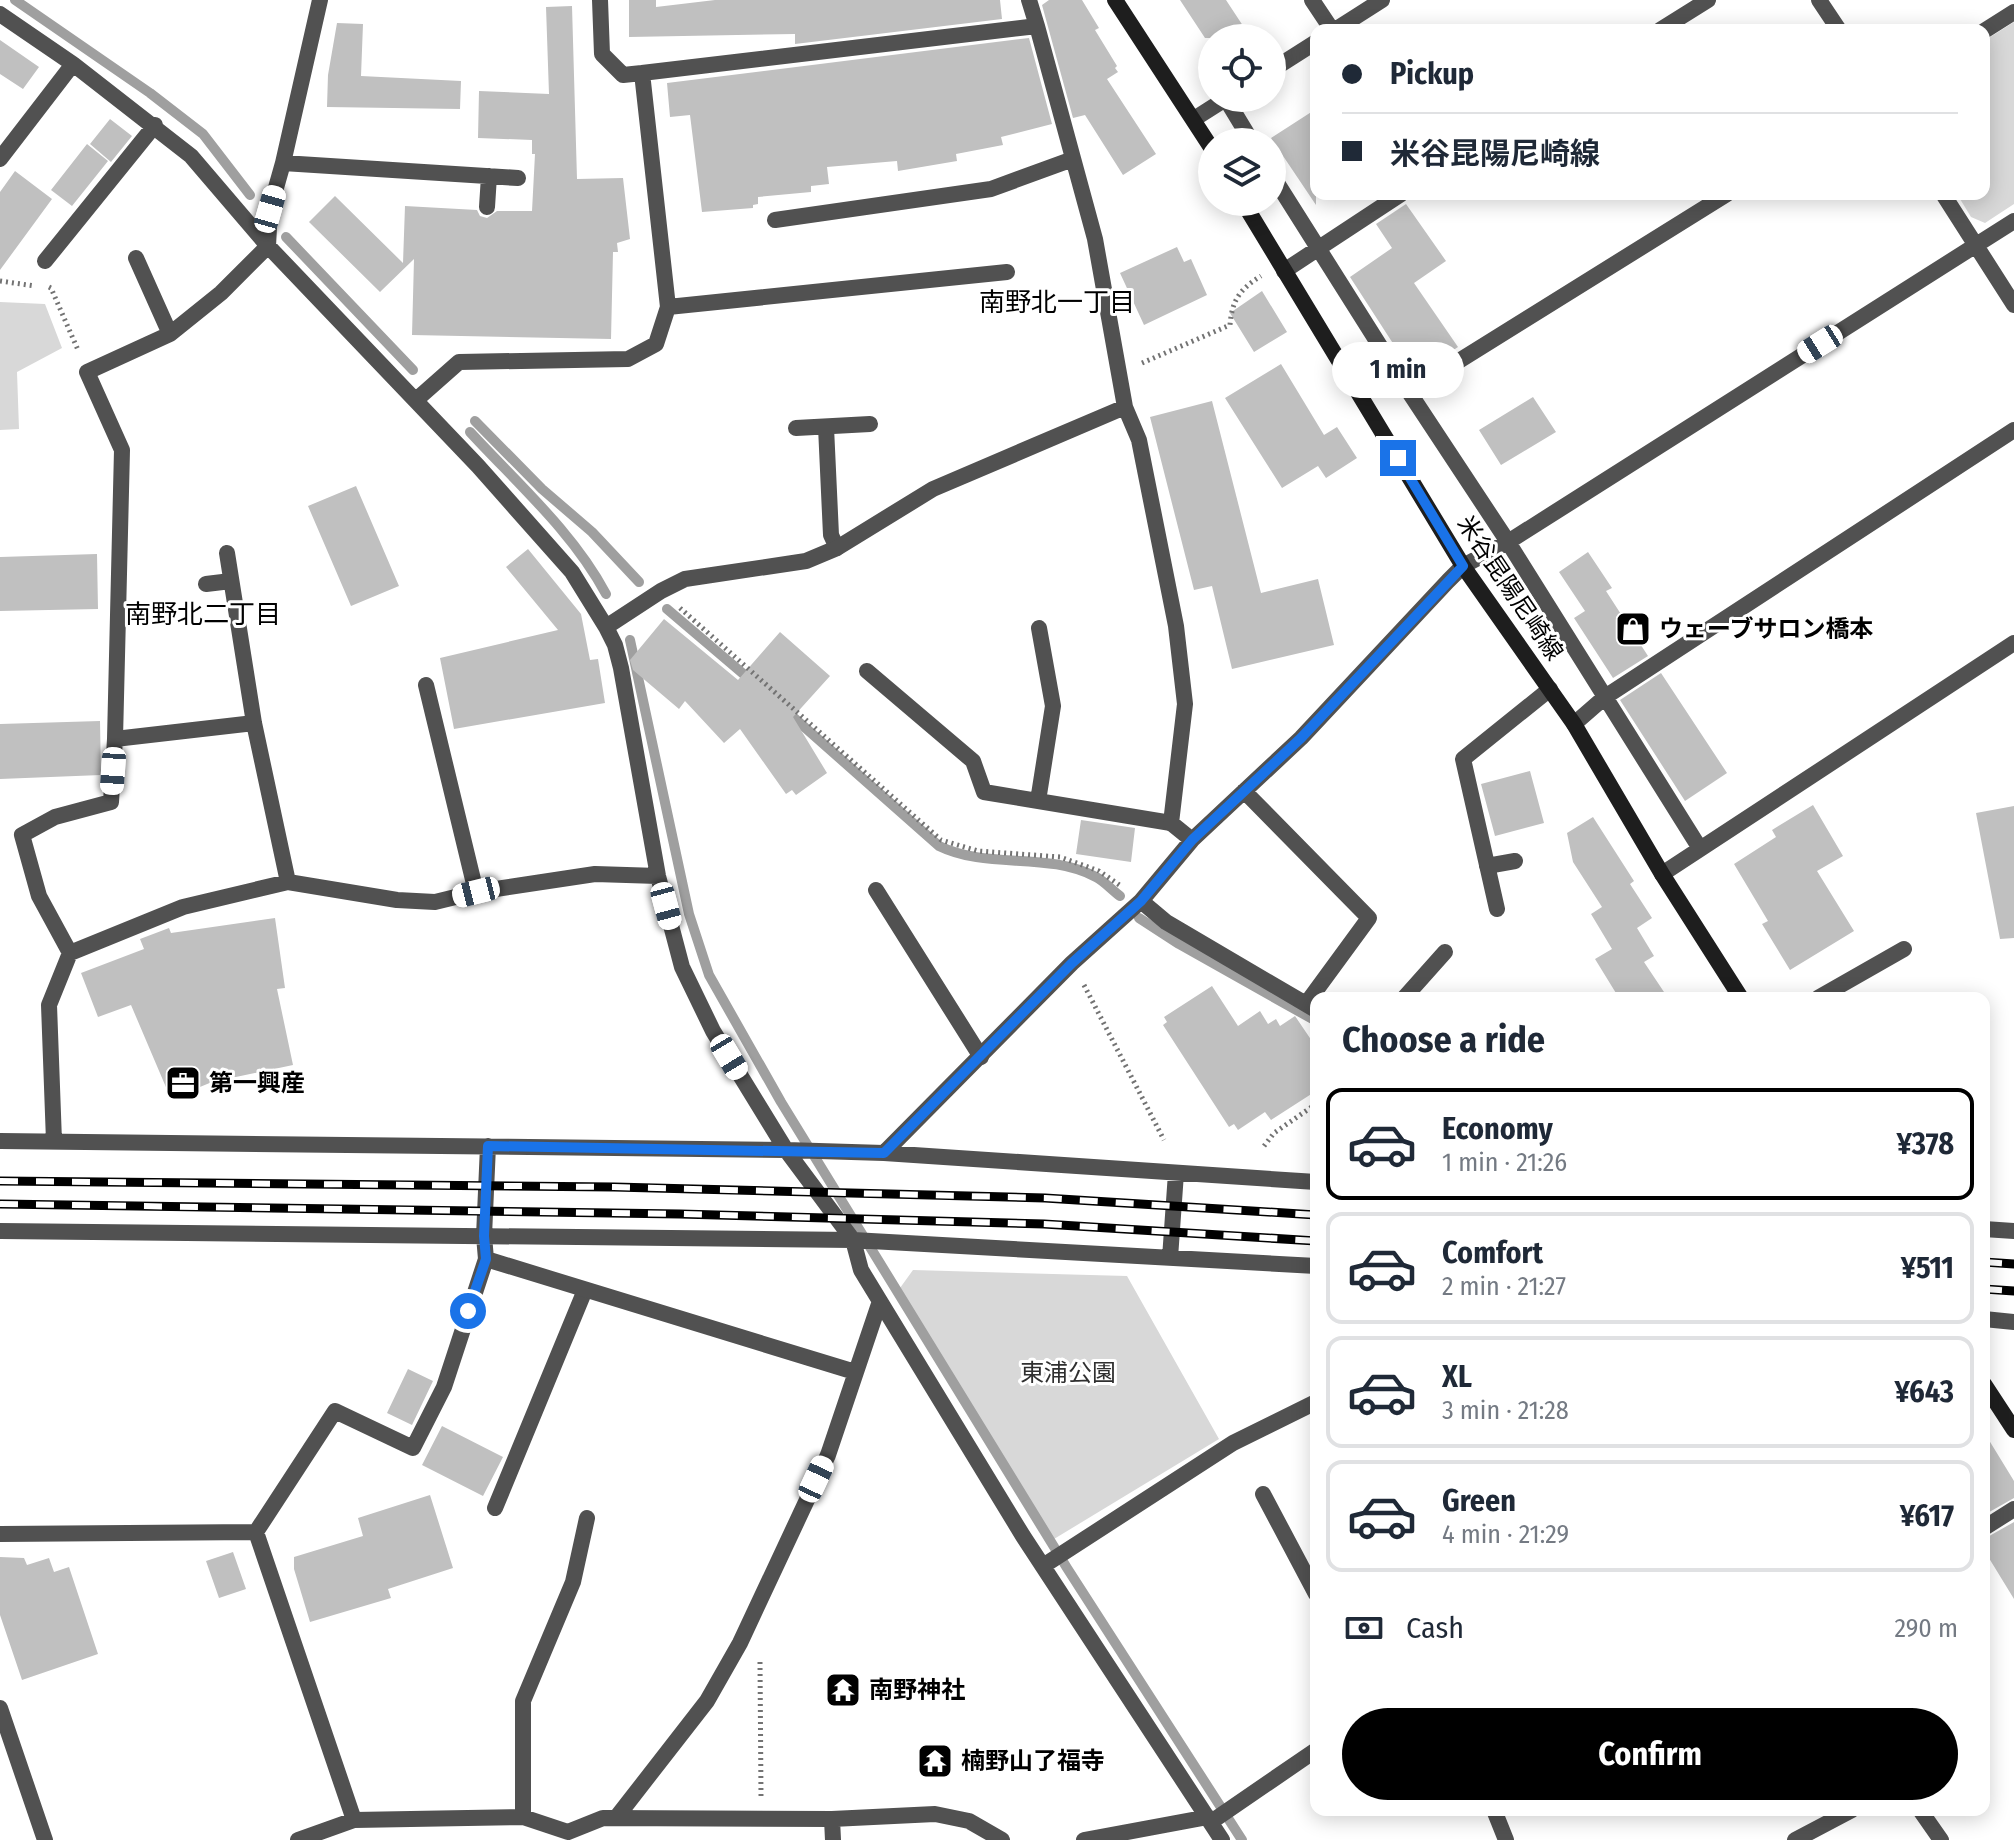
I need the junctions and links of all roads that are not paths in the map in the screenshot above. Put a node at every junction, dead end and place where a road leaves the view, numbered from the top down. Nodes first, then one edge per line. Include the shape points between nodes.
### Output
1 (320, 0) edge
2 (600, 0) edge
3 (1029, 0) edge
4 (1115, 0) edge
5 (1312, 0) edge
6 (1382, 0) edge
7 (1708, 0) edge
8 (1819, 0) edge
9 (2014, 12) edge
10 (0, 14) edge
11 (1329, 24) edge
12 (1343, 24) edge
13 (1670, 24) edge
14 (1835, 24) edge
15 (1037, 26) junction
16 (1990, 27) edge
17 (1310, 46) edge
18 (1286, 61) edge
19 (73, 64) junction
20 (642, 73) junction
21 (1205, 112) edge
22 (1194, 119) junction
23 (155, 125) junction
24 (1199, 128) edge
25 (0, 159) edge
26 (1073, 159) junction
27 (283, 163) junction
28 (489, 176) junction
29 (518, 178) dead end
30 (1286, 198) edge
31 (1392, 200) edge
32 (1717, 200) edge
33 (1947, 200) edge
34 (487, 207) dead end
35 (1251, 216) edge
36 (775, 220) dead end
37 (2014, 221) edge
38 (1975, 245) junction
39 (268, 246) junction
40 (1316, 248) junction
41 (136, 258) dead end
42 (45, 261) dead end
43 (1284, 271) junction
44 (1007, 272) dead end
45 (2014, 305) edge
46 (668, 307) junction
47 (170, 334) junction
48 (1409, 392) junction
49 (416, 400) junction
50 (1125, 407) junction
51 (870, 424) dead end
52 (826, 427) junction
53 (796, 428) dead end
54 (2014, 430) edge
55 (1508, 542) junction
56 (837, 548) junction
57 (227, 553) dead end
58 (1463, 566) junction
59 (231, 581) junction
60 (206, 584) dead end
61 (606, 627) junction
62 (1039, 628) dead end
63 (2014, 643) edge
64 (867, 671) dead end
65 (426, 685) dead end
66 (1550, 689) junction
67 (1605, 697) junction
68 (254, 723) junction
69 (1574, 724) junction
70 (115, 739) junction
71 (1244, 791) junction
72 (1038, 801) junction
73 (1171, 823) junction
74 (1192, 840) junction
75 (1699, 847) junction
76 (1515, 861) dead end
77 (1487, 866) junction
78 (1662, 874) junction
79 (658, 876) junction
80 (288, 882) junction
81 (876, 890) dead end
82 (476, 892) junction
83 (1141, 901) junction
84 (1497, 909) dead end
85 (1904, 949) dead end
86 (1445, 952) dead end
87 (70, 953) junction
88 (1321, 992) edge
89 (1409, 992) edge
90 (1737, 992) edge
91 (1829, 992) edge
92 (1310, 1006) edge
93 (981, 1057) junction
94 (0, 1141) edge
95 (54, 1141) junction
96 (488, 1146) junction
97 (786, 1150) junction
98 (884, 1153) junction
99 (1176, 1173) junction
100 (1310, 1182) edge
101 (1990, 1229) edge
102 (0, 1231) edge
103 (2014, 1231) edge
104 (484, 1236) junction
105 (853, 1240) junction
106 (1170, 1258) junction
107 (486, 1259) junction
108 (1310, 1266) edge
109 (585, 1290) junction
110 (880, 1301) junction
111 (1990, 1320) edge
112 (2014, 1322) edge
113 (855, 1372) junction
114 (1990, 1393) edge
115 (1310, 1405) edge
116 (2014, 1430) edge
117 (1263, 1494) dead end
118 (495, 1508) dead end
119 (2014, 1509) edge
120 (587, 1518) dead end
121 (1990, 1524) edge
122 (256, 1532) junction
123 (0, 1534) edge
124 (1043, 1566) junction
125 (1310, 1583) edge
126 (0, 1708) edge
127 (1310, 1754) edge
128 (1496, 1816) edge
129 (1841, 1816) edge
130 (1924, 1816) edge
131 (523, 1817) junction
132 (616, 1818) junction
133 (832, 1819) junction
134 (1210, 1819) junction
135 (354, 1820) junction
136 (568, 1836) edge
137 (45, 1840) edge
138 (298, 1840) edge
139 (833, 1840) edge
140 (1000, 1840) edge
141 (1084, 1840) edge
142 (1222, 1840) edge
143 (1506, 1840) edge
144 (1795, 1840) edge
145 (1941, 1840) edge

1 - 27 street
2 - 20 street via 602,54 623,75
3 - 15 street
4 - 22 main road
5 - 11 street
6 - 12 street
7 - 13 street
8 - 14 street
9 - 16 street
10 - 19 street
15 - 20 street
15 - 26 street
17 - 18 street
19 - 23 street
19 - 25 street
20 - 46 street
21 - 22 street
22 - 24 main road
23 - 39 street via 191,156
23 - 42 street
26 - 36 street via 991,189
26 - 50 street via 1105,286
27 - 28 street
27 - 39 street via 270,209
28 - 29 street
28 - 34 street
30 - 40 street
31 - 40 street
32 - 48 street
33 - 38 street
35 - 43 main road, 米谷昆陽尼崎線
37 - 38 street
38 - 45 street
38 - 55 street
39 - 47 street
39 - 49 street
40 - 43 street
40 - 48 street
41 - 47 street
43 - 58 main road, 米谷昆陽尼崎線
44 - 46 street
46 - 49 street via 656,344 628,359 459,362
47 - 70 street via 87,372 122,450
48 - 55 street
49 - 61 street via 572,572
50 - 56 street via 933,489
50 - 73 street via 1139,440 1176,626 1185,704
51 - 52 street
52 - 53 street
52 - 56 street via 831,535
54 - 67 street
55 - 58 street
55 - 67 street
56 - 61 street via 806,561 685,579
57 - 59 street
58 - 66 main road, 米谷昆陽尼崎線
58 - 71 street
59 - 60 street
59 - 68 street
61 - 79 street via 621,668
62 - 72 street via 1053,706
63 - 75 street
64 - 72 street via 973,761 984,792
65 - 82 street
66 - 69 main road, 米谷昆陽尼崎線
66 - 77 street via 1463,759
67 - 69 street
67 - 75 street
68 - 70 street
68 - 80 street
69 - 78 main road, 米谷昆陽尼崎線
70 - 87 street via 111,802 55,817 22,835 39,896
71 - 74 street
71 - 88 street via 1369,918
72 - 73 street
73 - 74 street
74 - 83 street
75 - 78 street
76 - 77 street
77 - 84 street
78 - 90 main road, 米谷昆陽尼崎線
79 - 82 street via 595,874
79 - 97 street via 682,967 713,1031
80 - 82 street via 397,900 435,902
80 - 87 street via 183,907
81 - 93 street
83 - 92 street via 1166,922
83 - 93 street
85 - 91 street
86 - 89 street
87 - 95 street via 49,1005
93 - 98 street
94 - 95 street
95 - 96 street
96 - 97 street
96 - 104 street
97 - 98 street
97 - 105 street
98 - 99 street
99 - 100 street
99 - 106 street
101 - 103 street
102 - 104 street
104 - 105 street
104 - 107 street
105 - 106 street
105 - 110 street via 861,1270
106 - 108 street
107 - 109 street
107 - 122 street via 444,1387 413,1448 335,1411
109 - 113 street
109 - 118 street
110 - 113 street
110 - 124 street
111 - 112 street
113 - 132 street via 828,1455 740,1643 707,1701
114 - 116 main road
115 - 124 street via 1233,1443
117 - 125 street
119 - 121 street
120 - 131 street via 573,1582 523,1701
122 - 123 street
122 - 135 street
124 - 134 street
126 - 137 street
127 - 134 street
128 - 143 street
129 - 144 street
130 - 145 street
131 - 135 street
131 - 136 street
132 - 133 street
132 - 136 street via 603,1818
133 - 139 street
133 - 140 street via 935,1814 969,1821
134 - 141 street
134 - 142 street
135 - 138 street

